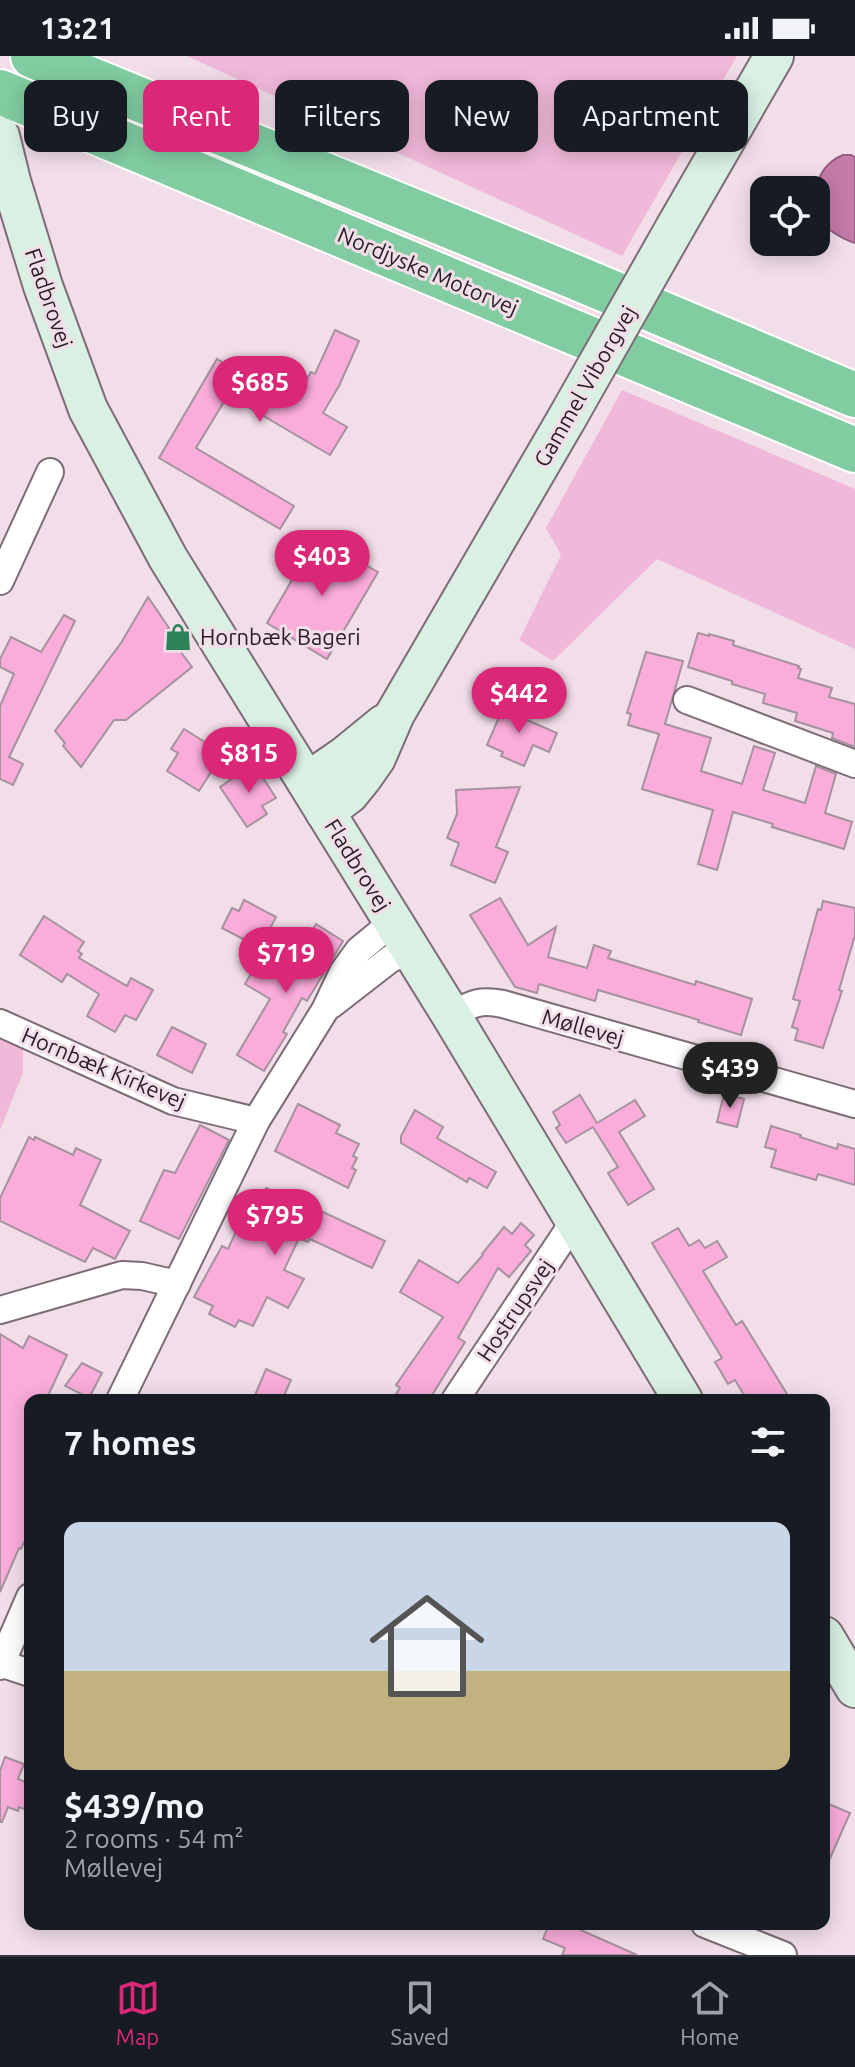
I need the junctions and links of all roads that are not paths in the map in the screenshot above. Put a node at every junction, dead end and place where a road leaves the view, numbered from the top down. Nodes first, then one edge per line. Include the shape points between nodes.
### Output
1 (33, 56) edge
2 (774, 56) edge
3 (0, 92) edge
4 (0, 136) edge
5 (560, 325) junction
6 (689, 325) junction
7 (855, 387) edge
8 (855, 395) edge
9 (855, 450) edge
10 (855, 468) edge
11 (50, 472) dead end
12 (0, 581) edge
13 (687, 700) dead end
14 (855, 764) edge
15 (316, 797) junction
16 (401, 935) junction
17 (451, 1015) junction
18 (0, 1023) edge
19 (855, 1104) edge
20 (256, 1121) junction
21 (575, 1220) junction
22 (177, 1284) junction
23 (0, 1310) edge
24 (123, 1394) edge
25 (459, 1394) edge
26 (679, 1394) edge
27 (24, 1610) edge
28 (830, 1646) edge
29 (0, 1664) edge
30 (24, 1671) edge
31 (855, 1688) edge
32 (720, 1930) edge
33 (783, 1955) edge

1 - 6 highway
2 - 15 main road, Gammel Viborgvej, bridge via 395,714 346,755
3 - 5 highway, Nordjyske Motorvej
4 - 15 main road, Fladbrovej via 43,286 88,409 168,558
5 - 9 highway, Nordjyske Motorvej
5 - 10 highway
6 - 7 highway
6 - 8 highway
11 - 12 street
13 - 14 street
15 - 16 main road, Fladbrovej
16 - 17 main road, Fladbrovej
16 - 20 street via 325,1010
17 - 19 street, Møllevej via 475,1002 503,1004
17 - 21 main road, Fladbrovej
18 - 20 street, Hornbæk Kirkevej via 173,1101
20 - 22 street
21 - 25 street, Hostrupsvej
21 - 26 main road, Fladbrovej
22 - 23 street via 122,1275
22 - 24 street
27 - 29 street
28 - 31 main road
29 - 30 street
32 - 33 street

